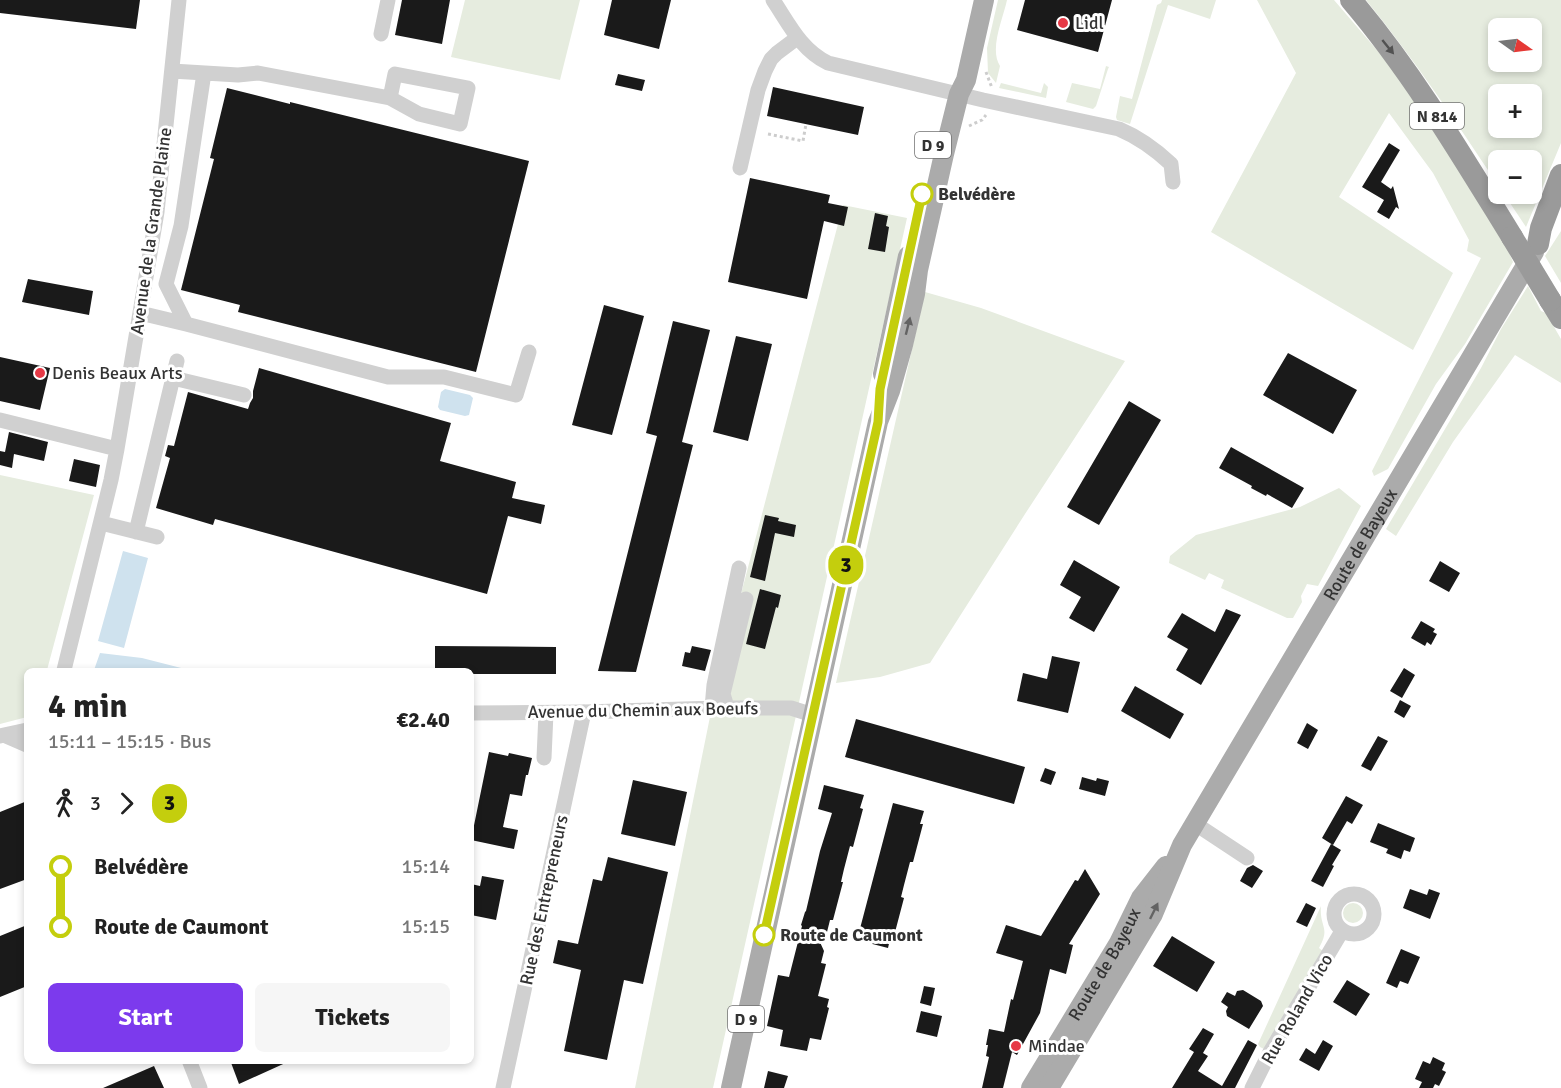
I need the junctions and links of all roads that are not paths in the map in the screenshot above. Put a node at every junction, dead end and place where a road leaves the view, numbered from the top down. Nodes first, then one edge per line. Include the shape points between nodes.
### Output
1 (179, 0) edge
2 (388, 0) edge
3 (774, 0) edge
4 (970, 0) edge
5 (984, 0) edge
6 (1351, 0) edge
7 (381, 34) dead end
8 (797, 38) junction
9 (172, 71) junction
10 (204, 73) junction
11 (954, 93) junction
12 (390, 98) junction
13 (740, 168) dead end
14 (1561, 175) edge
15 (1173, 182) dead end
16 (1561, 206) edge
17 (1538, 244) junction
18 (1556, 309) edge
19 (140, 314) junction
20 (186, 324) junction
21 (529, 352) dead end
22 (177, 362) dead end
23 (173, 378) junction
24 (244, 395) dead end
25 (0, 420) edge
26 (117, 449) junction
27 (101, 523) junction
28 (136, 532) junction
29 (157, 537) dead end
30 (739, 567) dead end
31 (746, 599) dead end
32 (65, 668) edge
33 (720, 708) junction
34 (584, 712) junction
35 (474, 713) edge
36 (546, 713) junction
37 (813, 715) junction
38 (24, 731) edge
39 (2, 735) edge
40 (24, 744) edge
41 (544, 758) dead end
42 (1194, 824) junction
43 (1182, 845) junction
44 (1247, 858) dead end
45 (1342, 931) dead end
46 (191, 1064) edge
47 (200, 1088) edge
48 (503, 1088) edge
49 (731, 1088) edge
50 (1031, 1088) edge
51 (1049, 1088) edge
52 (1252, 1088) edge

1 - 9 street, Avenue de la Grande Plaine
2 - 7 street
3 - 8 street
4 - 11 main road, D 9
5 - 11 main road, D 9 via 966,80
6 -> 18 highway, N 814, bridge via 1438,117
8 - 11 street via 828,63
8 - 13 street via 777,52 765,71
9 - 10 street
9 - 19 street, Avenue de la Grande Plaine via 157,212
10 - 12 street via 258,73
10 - 20 street via 181,225 166,284
11 - 15 street via 1119,129 1164,157 1171,164
11 - 37 main road, D 9 via 940,115 888,345 878,422
12 - 12 street via 419,114 460,124 468,88 395,74
14 - 17 highway via 1540,228
16 - 17 highway
17 - 42 main road, Route de Bayeux
19 - 20 street
19 - 26 street, Avenue de la Grande Plaine
20 - 21 street via 388,377 444,377 516,395
22 - 23 street
23 - 24 street
23 - 28 street
25 - 26 street
26 - 27 street, Avenue de la Grande Plaine
27 - 28 street
27 - 32 street, Avenue de la Grande Plaine
28 - 29 street
30 - 33 street via 714,685
31 - 33 street
33 - 34 street, Avenue du Chemin aux Boeufs
33 - 37 street, Avenue du Chemin aux Boeufs via 791,708
34 - 36 street, Avenue du Chemin aux Boeufs
34 - 48 street, Rue des Entrepreneurs
35 - 36 street, Avenue du Chemin aux Boeufs
36 - 41 street
37 - 49 main road, D 9
38 - 39 street
39 - 40 street
42 - 43 main road, Route de Bayeux
42 - 44 street
43 - 50 main road, Route de Bayeux via 1141,898 1119,944
51 -> 43 main road, Route de Bayeux via 1153,914
45 - 52 street, Rue Roland Vico
46 - 47 street

